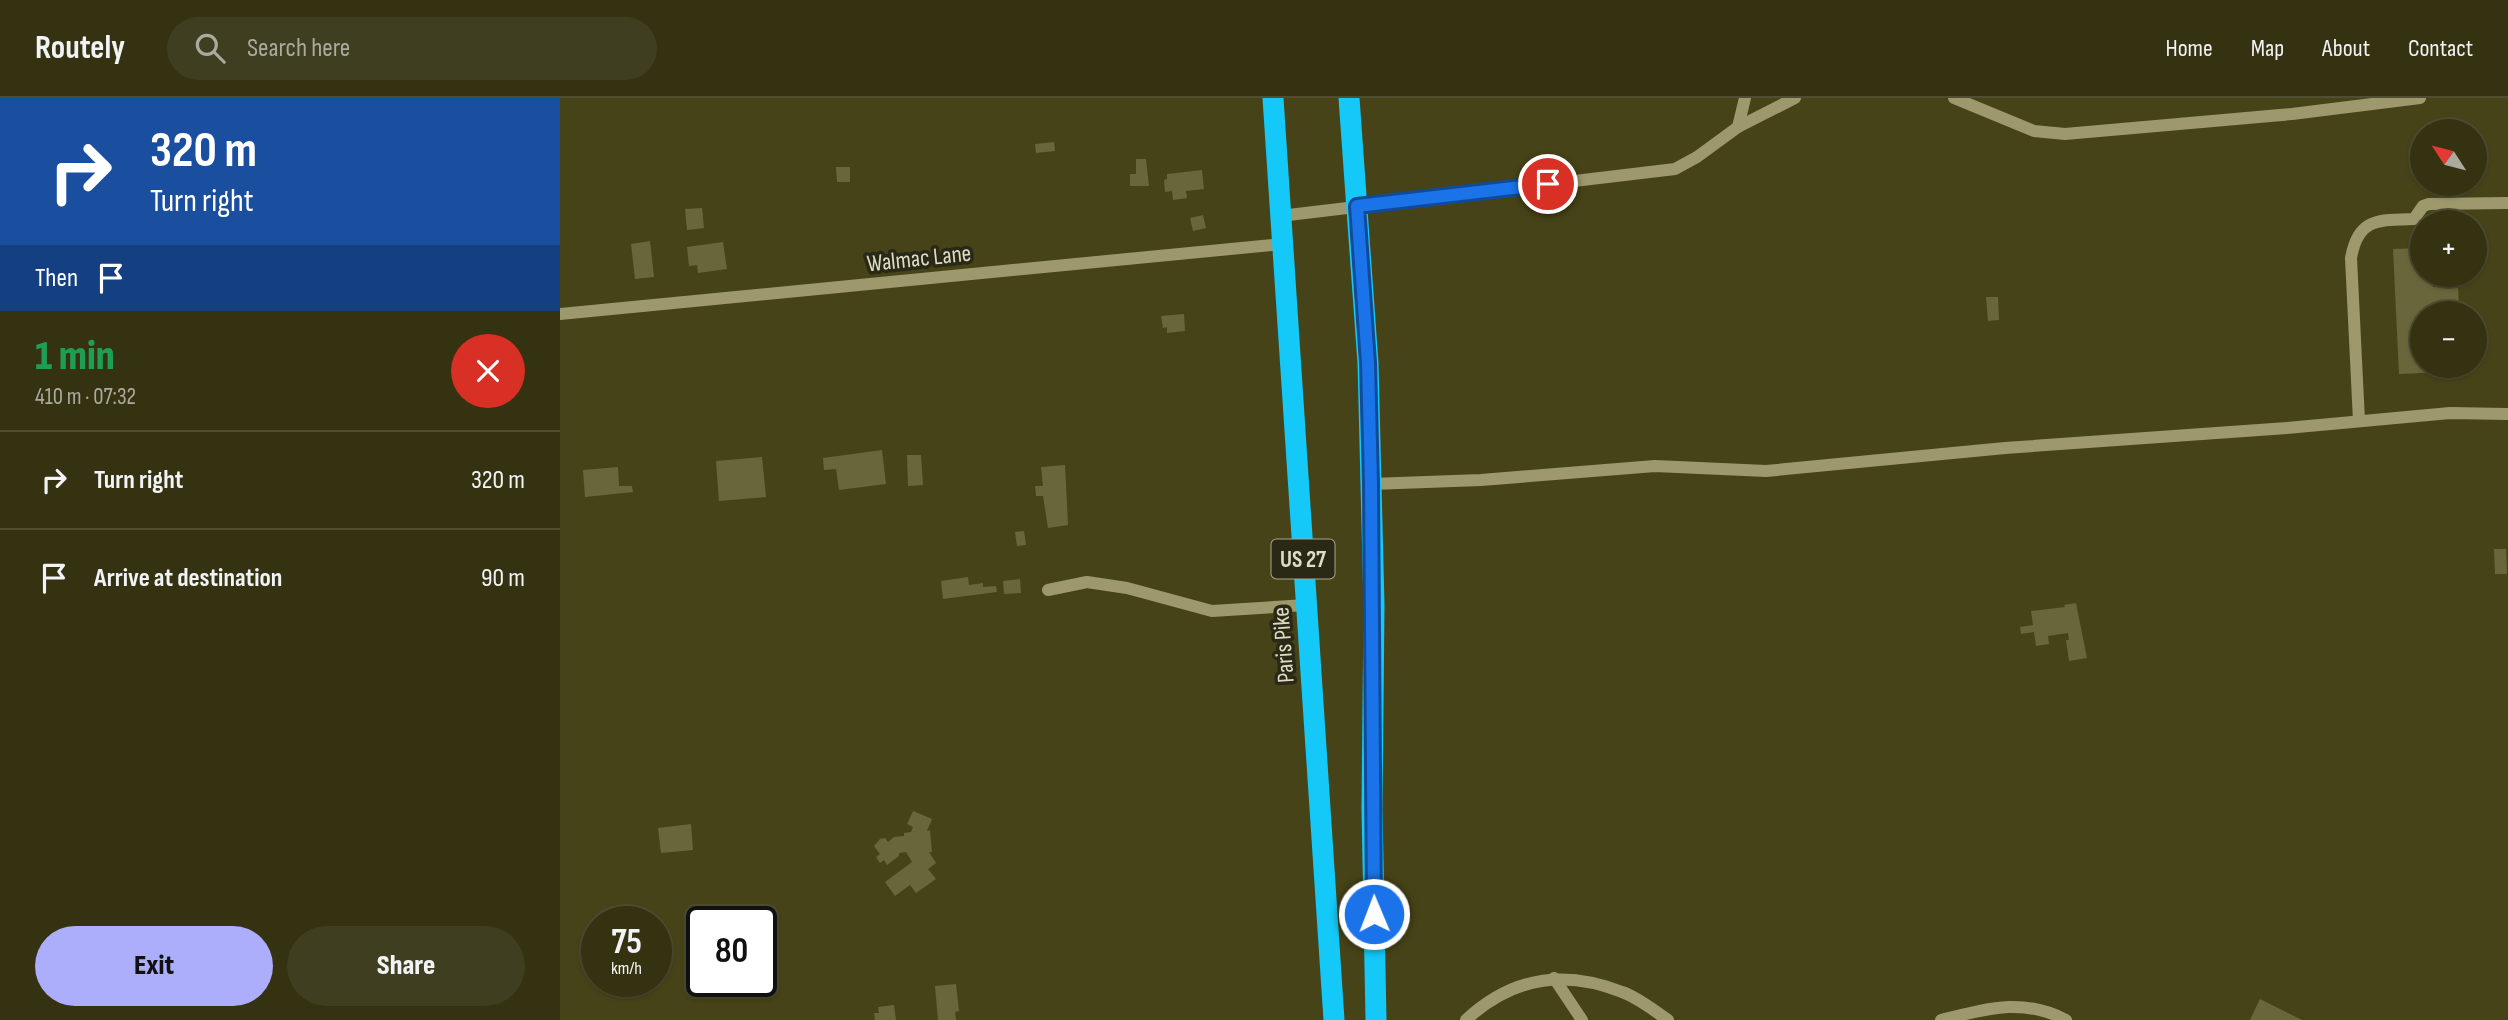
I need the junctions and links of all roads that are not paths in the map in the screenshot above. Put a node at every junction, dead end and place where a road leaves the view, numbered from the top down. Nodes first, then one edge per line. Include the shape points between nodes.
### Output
1 (1273, 98) edge
2 (1349, 98) edge
3 (1745, 98) edge
4 (1795, 98) edge
5 (1954, 98) edge
6 (2420, 98) edge
7 (1738, 127) junction
8 (2508, 203) edge
9 (1357, 206) junction
10 (1280, 216) junction
11 (1282, 244) junction
12 (560, 314) edge
13 (2508, 414) edge
14 (2359, 421) junction
15 (1371, 484) junction
16 (1048, 590) dead end
17 (1306, 605) junction
18 (1553, 978) junction
19 (1334, 1020) edge
20 (1376, 1020) edge
21 (1466, 1020) edge
22 (1582, 1020) edge
23 (1668, 1020) edge
24 (1941, 1020) edge
25 (2066, 1020) edge

1 - 10 highway, Paris Pike / US 27
2 - 9 highway
3 - 7 street
4 - 7 street
5 - 6 street via 2034,131 2065,134
7 - 9 street via 1675,169
8 - 14 street via 2429,204 2414,219 2380,220 2354,240
9 - 10 street
9 - 15 highway
10 - 11 highway, Paris Pike / US 27
11 - 12 street, Walmac Lane
11 - 17 highway, Paris Pike / US 27
13 - 14 street via 2450,413
14 - 15 street via 1766,471 1655,466
15 - 20 highway
16 - 17 street via 1087,582 1212,611
17 - 19 highway, Paris Pike / US 27
18 - 21 street via 1510,989
18 - 22 street
18 - 23 street via 1576,979 1622,992
24 - 25 street via 2009,1006 2040,1009

